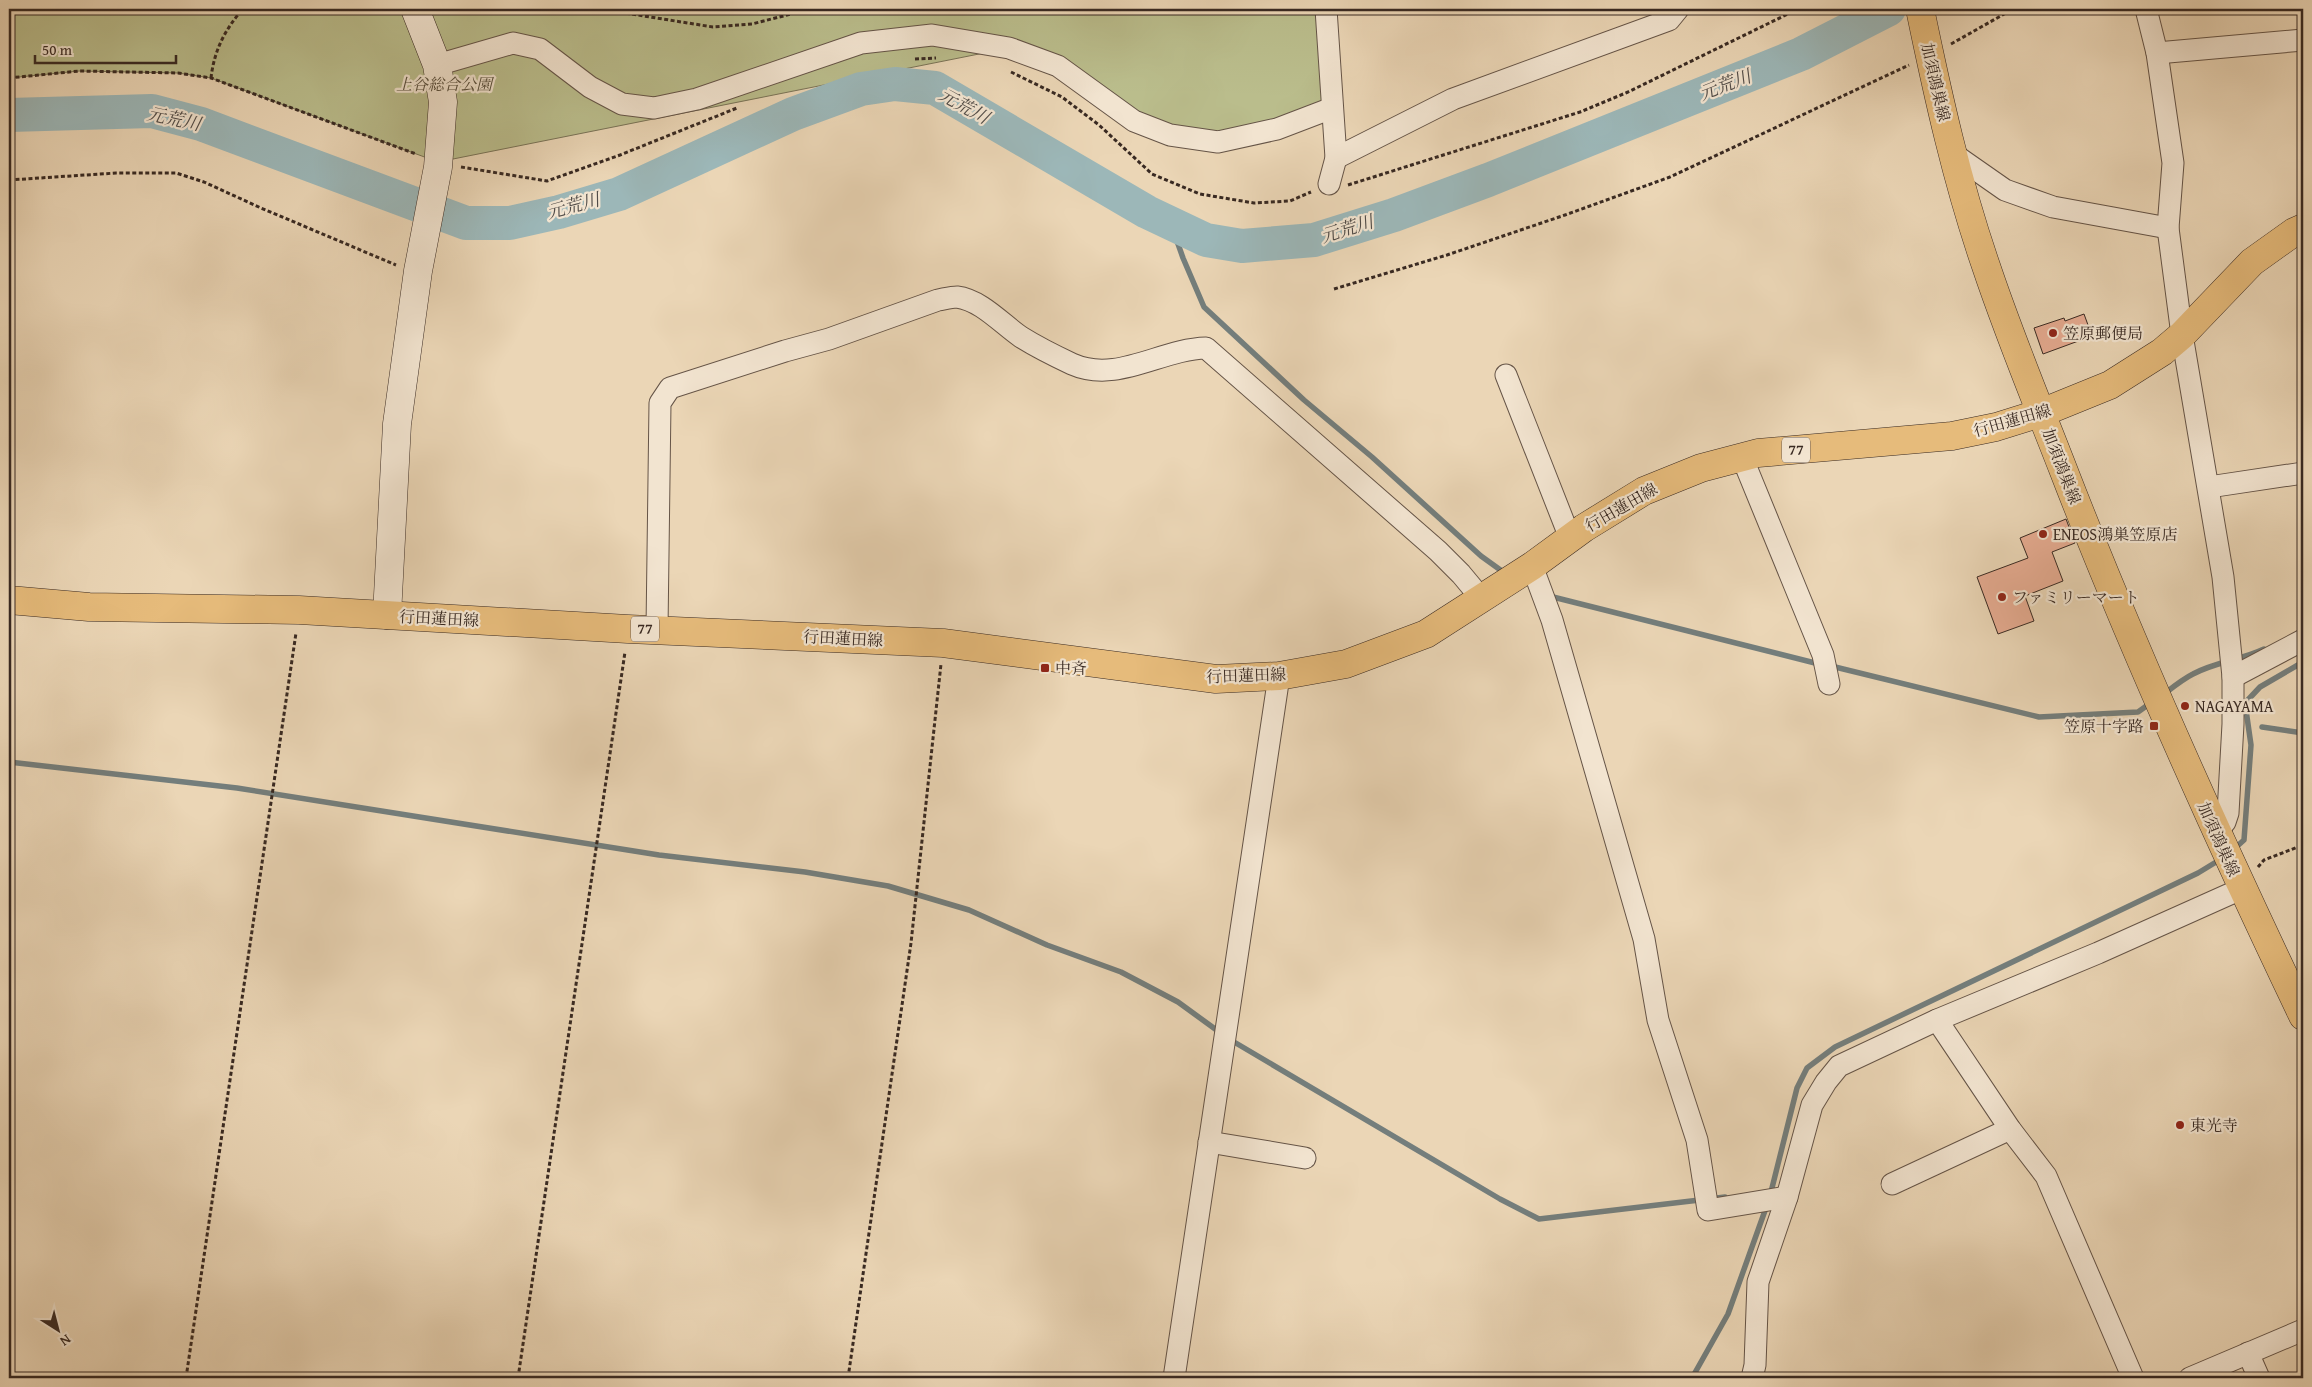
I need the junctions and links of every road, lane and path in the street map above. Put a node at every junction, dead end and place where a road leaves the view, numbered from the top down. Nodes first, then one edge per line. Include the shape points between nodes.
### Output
1 (243, 9) edge
2 (415, 9) edge
3 (600, 9) edge
4 (1326, 9) edge
5 (1678, 9) edge
6 (1798, 9) edge
7 (1920, 9) edge
8 (2013, 9) edge
9 (2146, 9) edge
10 (791, 14) dead end
11 (2303, 40) edge
12 (1929, 52) junction
13 (2157, 53) junction
14 (437, 65) junction
15 (211, 78) dead end
16 (1332, 108) junction
17 (1952, 153) junction
18 (1336, 158) junction
19 (9, 180) edge
20 (1329, 184) joint
21 (2168, 228) junction
22 (2303, 228) edge
23 (419, 267) junction
24 (1334, 289) dead end
25 (2182, 335) junction
26 (1506, 375) dead end
27 (2041, 413) junction
28 (1742, 457) junction
29 (2303, 473) edge
30 (2209, 487) junction
31 (1570, 538) junction
32 (1532, 566) junction
33 (1481, 598) junction
34 (9, 600) edge
35 (299, 610) junction
36 (387, 615) junction
37 (628, 629) junction
38 (656, 629) junction
39 (2303, 640) edge
40 (943, 643) junction
41 (1279, 676) junction
42 (2233, 677) junction
43 (1829, 684) dead end
44 (2216, 832) junction
45 (2303, 845) edge
46 (2242, 889) junction
47 (2301, 1005) edge
48 (1937, 1020) junction
49 (2010, 1129) junction
50 (1209, 1142) junction
51 (1304, 1158) dead end
52 (1892, 1184) dead end
53 (1787, 1197) junction
54 (2303, 1330) edge
55 (2248, 1352) junction
56 (186, 1378) edge
57 (518, 1378) edge
58 (848, 1378) edge
59 (1174, 1378) edge
60 (1752, 1378) edge
61 (2133, 1378) edge
62 (2190, 1378) edge
63 (2259, 1378) edge

1 - 15 path via 228,27 219,46
2 - 14 street
3 - 10 path via 713,27 752,24
4 - 16 street
5 - 18 street via 1669,20 1453,99
6 - 20 path via 1580,112 1352,186
7 - 12 main road, 加須鴻巣線
8 - 12 path
9 - 13 street
11 - 13 street
12 - 17 main road, 加須鴻巣線
12 - 24 path via 1670,177 1456,252
13 - 21 street via 2173,163
14 - 16 street via 513,43 540,49 590,87 622,104 654,108 697,99 861,43 932,35 1009,48 1058,66 1134,121 1170,135 1218,142 1277,129
14 - 23 street via 443,102 438,167
16 - 18 street
17 - 21 street via 2005,190 2053,208
17 - 27 main road, 加須鴻巣線 via 1986,267
18 - 20 street
19 - 23 path via 176,172 394,264
21 - 25 street
22 - 25 main road, 行田蓮田線 / 77 via 2252,262
23 - 36 street via 397,424
25 - 27 main road, 行田蓮田線 / 77 via 2145,364 2110,385
25 - 30 street
26 - 31 street
27 - 28 main road, 行田蓮田線 / 77 via 1952,436
27 - 44 main road, 加須鴻巣線 via 2133,643
28 - 31 main road, 行田蓮田線 / 77 via 1701,468 1644,491
28 - 43 street via 1823,655
29 - 30 street
30 - 42 street
31 - 32 main road, 行田蓮田線 / 77
32 - 33 main road, 行田蓮田線 / 77
32 - 53 street via 1552,620 1644,939 1658,1020 1697,1140 1708,1210
33 - 38 street via 1438,551 1206,348 1190,348 1105,372 1074,365 1023,338 976,304 956,297 938,300 829,339 670,388 660,403
33 - 41 main road, 行田蓮田線 / 77 via 1426,634 1346,664
34 - 35 main road, 行田蓮田線 / 77 via 89,607
35 - 36 main road, 行田蓮田線 / 77
35 - 56 path
36 - 37 main road, 行田蓮田線 / 77
37 - 38 main road, 行田蓮田線 / 77
37 - 57 path
38 - 40 main road, 行田蓮田線 / 77
39 - 42 street
40 - 41 main road, 行田蓮田線 / 77 via 1216,679
40 - 58 path via 911,944
41 - 50 street
42 - 44 street via 2228,813
44 - 46 main road, 加須鴻巣線
45 - 46 path via 2264,860
46 - 47 main road, 加須鴻巣線
46 - 48 street
48 - 49 street
48 - 53 street via 1838,1066 1812,1105
49 - 52 street
49 - 61 street via 2046,1176
50 - 51 street
50 - 59 street
53 - 60 street via 1758,1282
54 - 55 street
55 - 62 street
55 - 63 street

